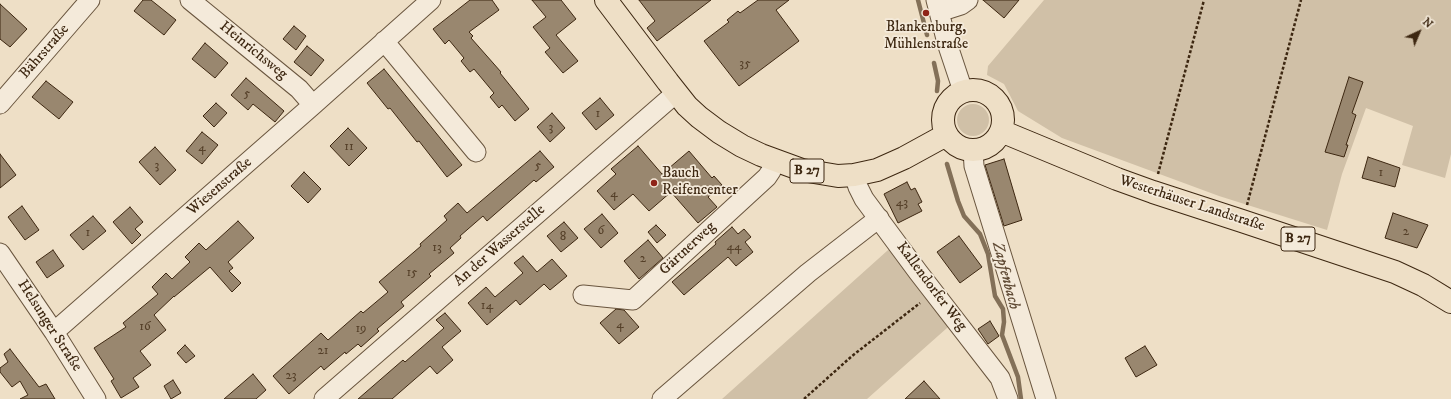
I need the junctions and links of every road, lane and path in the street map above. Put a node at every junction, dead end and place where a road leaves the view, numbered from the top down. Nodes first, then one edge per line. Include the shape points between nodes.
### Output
1 (90, 0) edge
2 (190, 0) edge
3 (431, 0) edge
4 (606, 0) edge
5 (968, 0) edge
6 (1204, 0) edge
7 (1302, 0) edge
8 (938, 6) edge
9 (384, 41) junction
10 (964, 91) junction
11 (676, 93) junction
12 (0, 104) edge
13 (313, 105) junction
14 (1001, 131) junction
15 (946, 135) junction
16 (973, 150) junction
17 (476, 152) dead end
18 (774, 160) junction
19 (854, 175) junction
20 (1153, 192) junction
21 (879, 218) junction
22 (1242, 221) junction
23 (0, 253) edge
24 (933, 292) junction
25 (584, 295) dead end
26 (1451, 302) edge
27 (54, 332) junction
28 (96, 399) edge
29 (324, 399) edge
30 (662, 399) edge
31 (804, 399) edge
32 (1008, 399) edge
33 (1046, 399) edge

1 - 12 street, Bährstraße
2 - 13 street, Heinrichsweg via 299,89
3 - 9 street, Wiesenstraße
4 - 11 main road, B 27
5 - 8 street via 961,5
6 - 20 path
7 - 22 path
8 - 10 street
9 - 13 street, Wiesenstraße
9 - 17 street
10 - 14 main road via 980,90 995,99 1002,114
10 - 15 main road via 952,98 944,109 942,122
11 - 18 main road, B 27 via 718,132
11 - 29 street, An der Wasserstelle
13 - 27 street, Wiesenstraße
14 - 16 main road via 990,145
14 - 20 main road, Westerhäuser Landstraße / B 27
15 - 16 main road via 958,146
15 - 19 main road, B 27 via 877,170
16 - 33 street via 974,166
18 - 19 main road, B 27 via 821,174
18 - 25 street, Gärtnerweg via 767,177 633,300
19 - 21 street, Kallendorfer Weg via 858,187
20 - 22 main road, Westerhäuser Landstraße / B 27
21 - 24 street, Kallendorfer Weg
21 - 30 street via 808,273
22 - 26 main road, Westerhäuser Landstraße / B 27 via 1395,272
23 - 27 street, Helsunger Straße
24 - 31 path via 852,356
24 - 32 street, Kallendorfer Weg via 1000,378
27 - 28 street, Helsunger Straße

